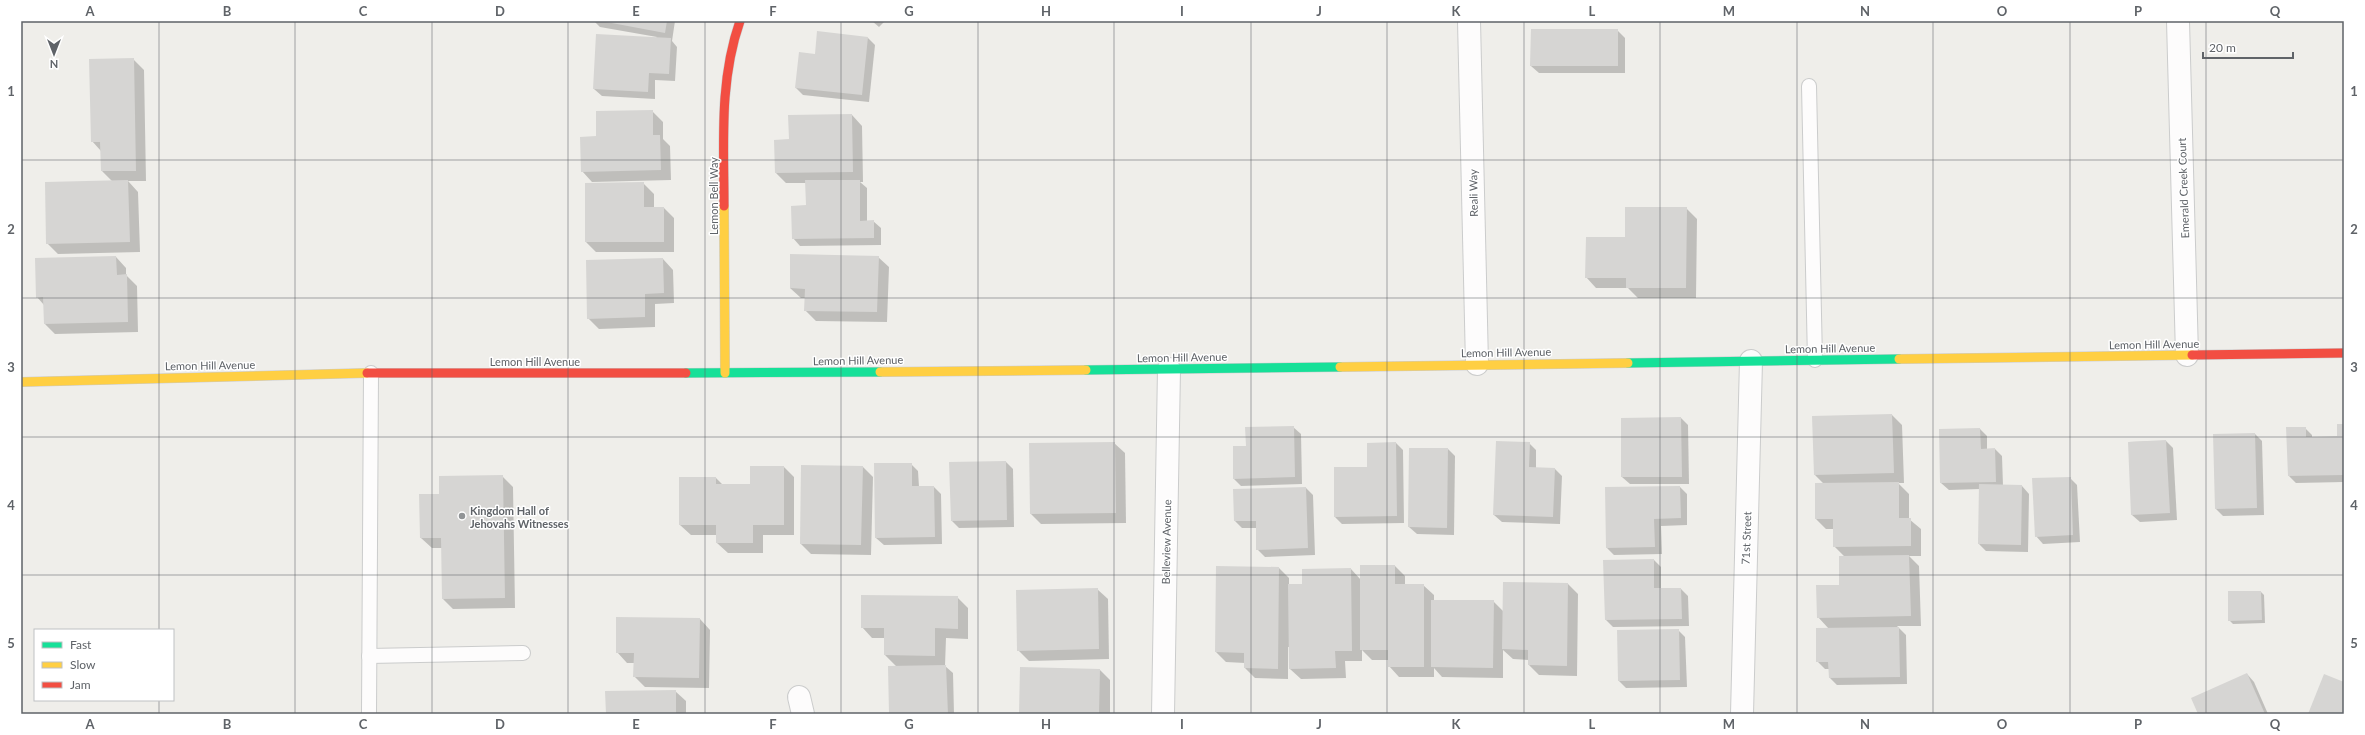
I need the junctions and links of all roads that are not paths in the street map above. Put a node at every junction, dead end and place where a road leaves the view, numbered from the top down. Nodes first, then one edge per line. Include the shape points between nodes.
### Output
1 (740, 21) edge
2 (1469, 21) edge
3 (2178, 21) edge
4 (1809, 86) dead end
5 (2344, 353) edge
6 (2187, 355) junction
7 (1815, 360) junction
8 (1751, 361) junction
9 (1477, 364) junction
10 (1169, 369) junction
11 (371, 373) junction
12 (725, 373) junction
13 (21, 382) edge
14 (523, 653) dead end
15 (369, 656) junction
16 (369, 714) edge
17 (1163, 714) edge
18 (1742, 714) edge

1 - 12 street, Lemon Bell Way via 731,48 724,95
2 - 9 street, Reali Way
3 - 6 street, Emerald Creek Court
4 - 7 lane
5 - 6 street, Lemon Hill Avenue
6 - 7 street, Lemon Hill Avenue
7 - 8 street, Lemon Hill Avenue
8 - 9 street, Lemon Hill Avenue
8 - 18 street, 71st Street
9 - 10 street, Lemon Hill Avenue
10 - 12 street, Lemon Hill Avenue
10 - 17 street, Belleview Avenue
11 - 12 street, Lemon Hill Avenue
11 - 13 street, Lemon Hill Avenue
11 - 15 lane
14 - 15 lane
15 - 16 lane

